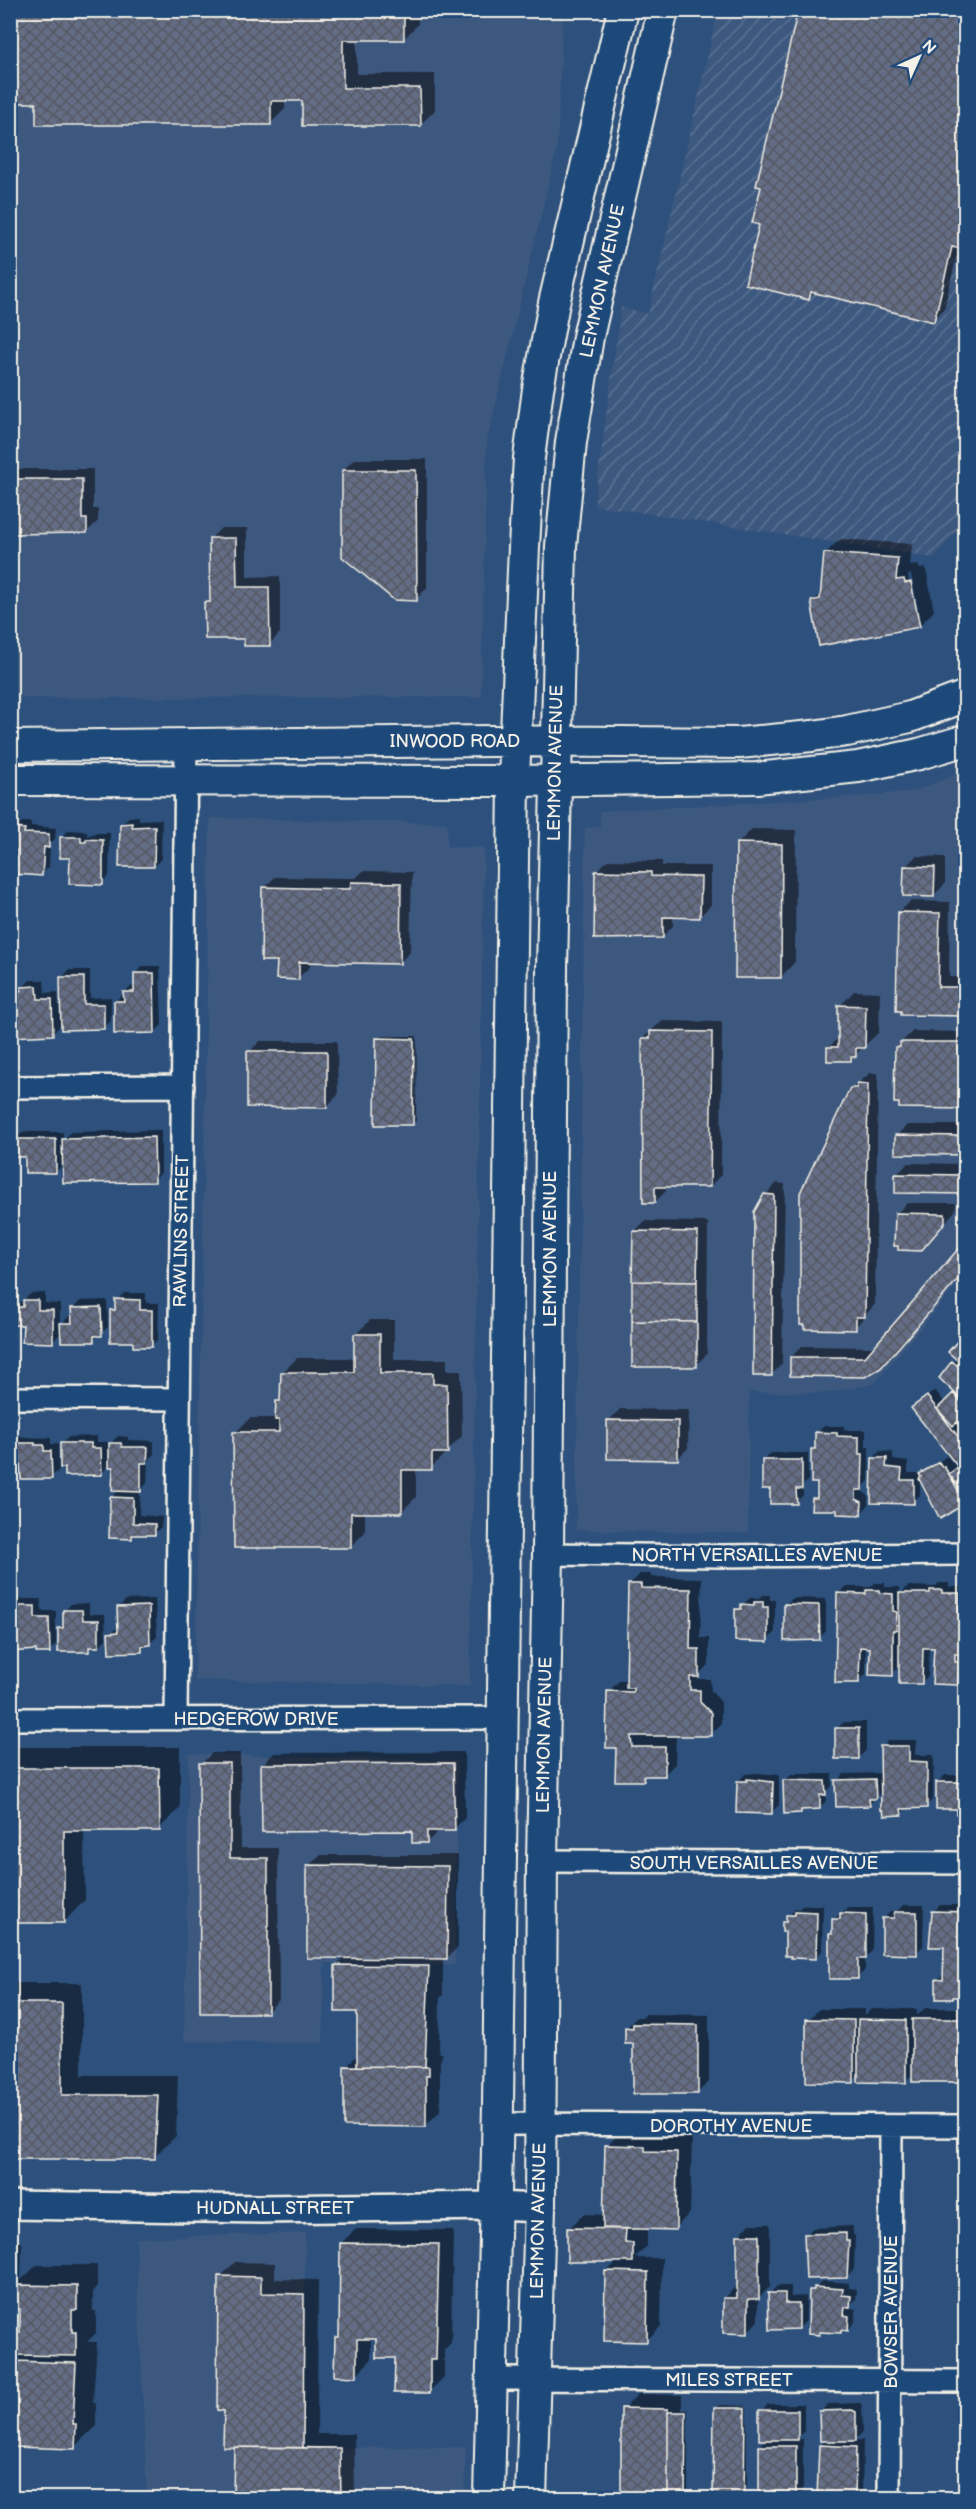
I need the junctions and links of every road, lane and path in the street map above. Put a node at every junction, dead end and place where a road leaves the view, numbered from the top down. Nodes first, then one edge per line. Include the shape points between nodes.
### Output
1 (623, 10) edge
2 (663, 10) edge
3 (567, 247) junction
4 (606, 260) junction
5 (561, 546) junction
6 (524, 547) junction
7 (966, 696) edge
8 (910, 717) junction
9 (966, 740) edge
10 (516, 741) junction
11 (555, 742) junction
12 (186, 743) junction
13 (10, 746) edge
14 (919, 754) junction
15 (187, 779) junction
16 (514, 779) junction
17 (10, 780) edge
18 (555, 780) junction
19 (552, 1022) junction
20 (511, 1024) junction
21 (183, 1086) junction
22 (10, 1087) edge
23 (509, 1157) junction
24 (551, 1160) junction
25 (10, 1398) edge
26 (179, 1399) junction
27 (504, 1553) junction
28 (548, 1554) junction
29 (966, 1554) edge
30 (502, 1718) junction
31 (544, 1718) junction
32 (10, 1719) edge
33 (176, 1719) junction
34 (501, 1860) junction
35 (542, 1861) junction
36 (966, 1863) edge
37 (497, 2124) junction
38 (540, 2125) junction
39 (891, 2126) junction
40 (966, 2126) edge
41 (10, 2205) edge
42 (496, 2206) junction
43 (540, 2208) junction
44 (492, 2379) junction
45 (534, 2379) junction
46 (891, 2380) junction
47 (966, 2381) edge
48 (489, 2499) edge
49 (531, 2499) edge
50 (889, 2499) edge

1 - 3 main road
2 - 4 main road, LEMMON AVENUE
3 - 4 main road
3 - 6 main road via 538,389
4 - 5 main road, LEMMON AVENUE via 588,337 571,442
5 - 6 main road
5 - 11 main road, LEMMON AVENUE
6 - 10 main road
7 - 8 main road, INWOOD ROAD
8 - 11 main road, INWOOD ROAD via 812,736 739,742
8 - 14 main road
9 - 14 main road
10 - 11 main road, INWOOD ROAD
10 - 12 main road, INWOOD ROAD
10 - 16 main road
11 - 18 main road, LEMMON AVENUE
12 - 13 main road, INWOOD ROAD
12 - 15 street, RAWLINS STREET
14 - 18 main road via 829,772 758,778
15 - 16 main road
15 - 17 main road
15 - 21 street, RAWLINS STREET
16 - 18 main road
16 - 20 main road
18 - 19 main road, LEMMON AVENUE
19 - 20 main road
19 - 24 main road, LEMMON AVENUE
20 - 23 main road
21 - 22 street
21 - 26 street, RAWLINS STREET
23 - 24 main road
23 - 27 main road
24 - 28 main road, LEMMON AVENUE
25 - 26 street
26 - 33 street, RAWLINS STREET
27 - 28 main road
27 - 30 main road
28 - 29 street, NORTH VERSAILLES AVENUE
28 - 31 main road, LEMMON AVENUE
30 - 31 main road
30 - 33 street, HEDGEROW DRIVE
30 - 34 main road
31 - 35 main road, LEMMON AVENUE
32 - 33 street, HEDGEROW DRIVE
34 - 35 main road
34 - 37 main road
35 - 36 street, SOUTH VERSAILLES AVENUE
35 - 38 main road, LEMMON AVENUE
37 - 38 street, DOROTHY AVENUE
37 - 42 main road
38 - 39 street, DOROTHY AVENUE
38 - 43 main road, LEMMON AVENUE
39 - 40 street, DOROTHY AVENUE
39 - 46 street, BOWSER AVENUE
41 - 42 street, HUDNALL STREET via 260,2209
42 - 43 street, HUDNALL STREET
42 - 44 main road
43 - 45 main road, LEMMON AVENUE
44 - 45 street, MILES STREET
44 - 48 main road
45 - 46 street, MILES STREET
45 - 49 main road, LEMMON AVENUE
46 - 47 street, MILES STREET
46 - 50 street, BOWSER AVENUE

